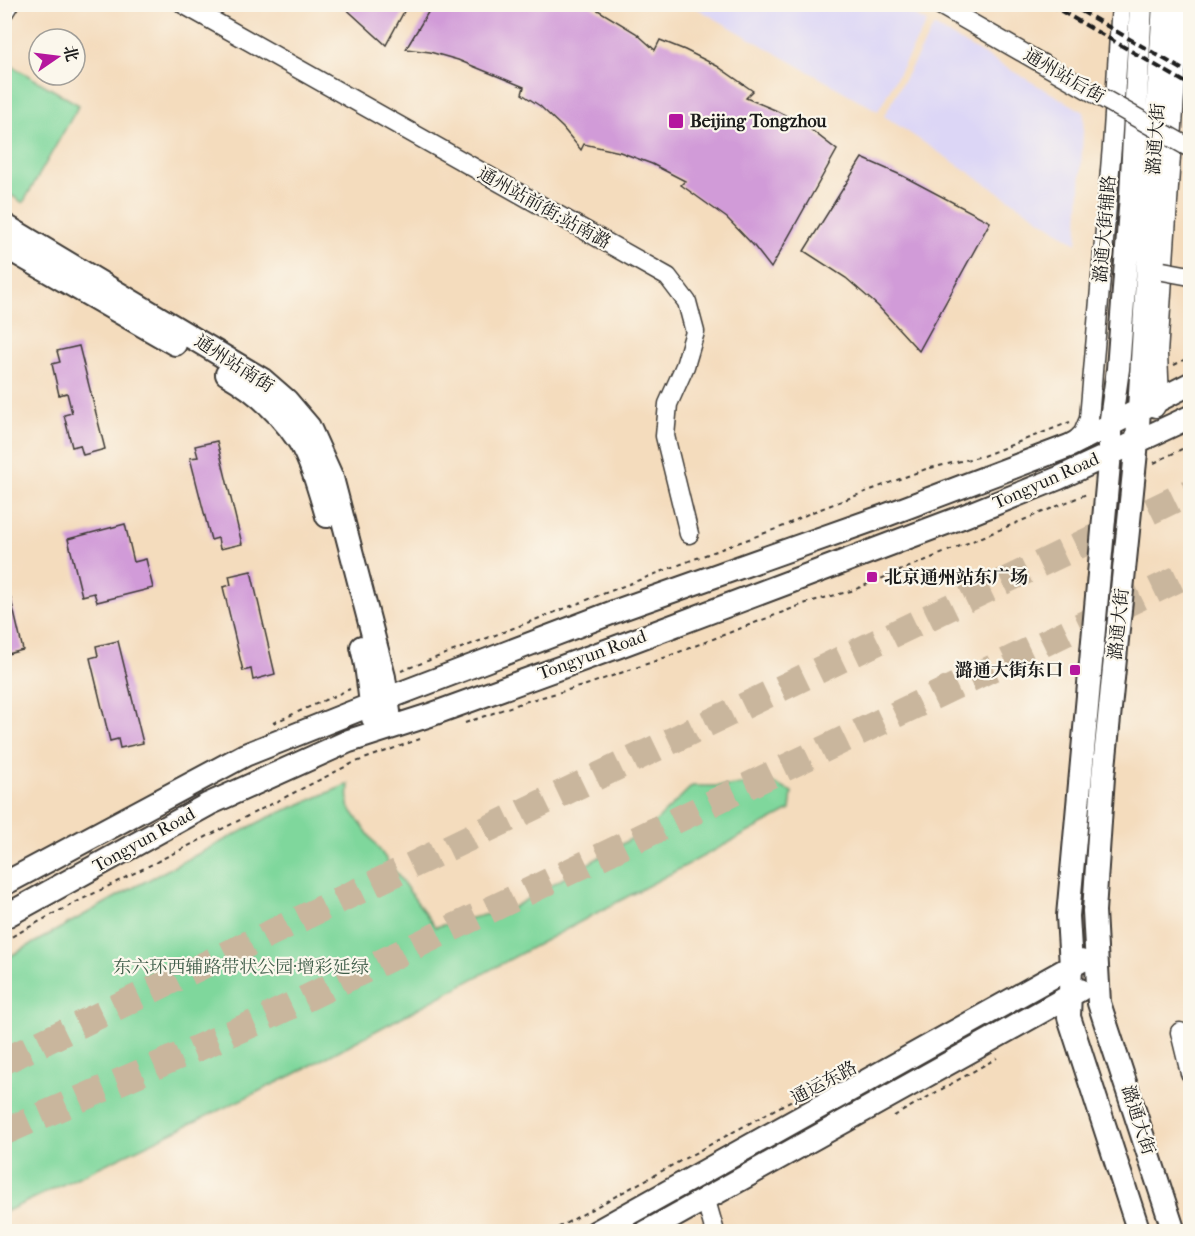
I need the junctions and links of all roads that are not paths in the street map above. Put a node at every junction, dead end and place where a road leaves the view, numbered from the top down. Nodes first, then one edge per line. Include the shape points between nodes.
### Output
1 (9, 4) edge
2 (183, 4) edge
3 (938, 4) edge
4 (1121, 4) edge
5 (1141, 4) edge
6 (1164, 4) edge
7 (1181, 4) edge
8 (4, 12) edge
9 (1191, 148) edge
10 (4, 225) edge
11 (4, 246) edge
12 (1163, 271) junction
13 (1191, 276) edge
14 (1191, 384) edge
15 (1160, 399) junction
16 (1139, 411) junction
17 (1191, 417) edge
18 (1110, 426) junction
19 (1137, 442) junction
20 (1069, 446) junction
21 (1110, 453) junction
22 (689, 534) dead end
23 (379, 701) junction
24 (384, 730) junction
25 (4, 884) edge
26 (4, 917) edge
27 (1096, 953) junction
28 (1071, 966) junction
29 (1097, 981) junction
30 (1070, 995) junction
31 (1180, 1032) dead end
32 (1191, 1073) edge
33 (705, 1197) junction
34 (596, 1232) edge
35 (646, 1232) edge
36 (715, 1232) edge
37 (1139, 1232) edge
38 (1174, 1232) edge

1 - 8 street
2 - 22 street, 通州站前街;站南潞 via 668,278 687,302 695,332 668,404 665,436
3 - 9 street, 通州站后街, bridge
4 - 20 street, 潞通大街辅路 via 1089,419 1083,433
5 - 18 main road, 潞通大街 via 1129,230
6 - 16 main road, 潞通大街
7 - 12 street
10 - 23 main road, 通州站南街 via 262,380 286,400 309,428 332,478
11 - 23 main road, 通州站南街 via 232,378 270,405 300,442 318,486
12 - 13 street, bridge
12 - 15 street via 1158,354
14 - 15 main road, Tongyun Road
15 - 16 main road, Tongyun Road
15 - 19 street
16 - 18 main road, Tongyun Road
16 - 19 main road, 潞通大街
17 - 19 main road, Tongyun Road
18 - 20 main road, Tongyun Road
18 - 21 main road, 潞通大街
19 - 21 main road, Tongyun Road
19 - 27 main road, 潞通大街 via 1103,777 1094,911
20 - 23 main road, Tongyun Road
21 - 24 main road, Tongyun Road via 1059,478 940,525
21 - 28 main road, 潞通大街 via 1068,916
23 - 24 main road, 通州站南街
23 - 25 main road, Tongyun Road via 244,755
24 - 26 main road, Tongyun Road via 349,741 209,804
27 - 28 main road, 通运东路
27 - 29 main road, 潞通大街
28 - 30 main road, 潞通大街
28 - 34 main road, 通运东路
29 - 30 main road
29 - 38 main road, 潞通大街 via 1099,1003
30 - 33 main road
30 - 37 main road, 潞通大街 via 1070,1017
31 - 32 street
33 - 35 main road
33 - 36 street

